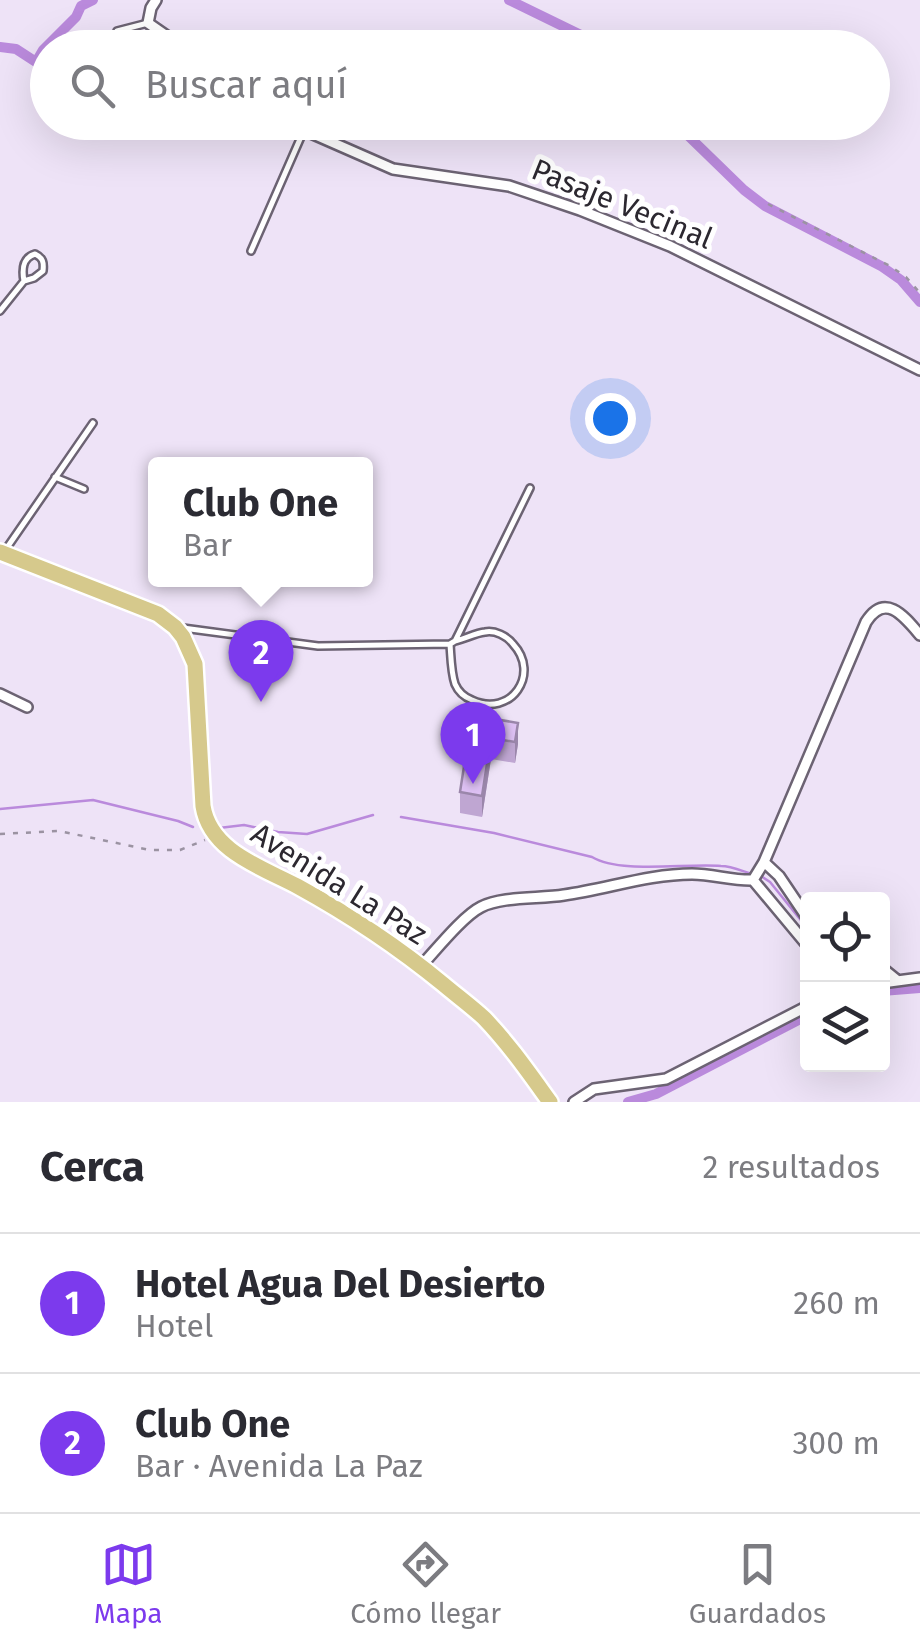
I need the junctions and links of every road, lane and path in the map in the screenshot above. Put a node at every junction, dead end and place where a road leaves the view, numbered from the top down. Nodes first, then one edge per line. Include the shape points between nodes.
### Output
1 (156, 0) edge
2 (148, 22) junction
3 (120, 30) edge
4 (159, 30) edge
5 (300, 140) edge
6 (327, 140) edge
7 (768, 204) dead end
8 (251, 251) dead end
9 (24, 282) junction
10 (920, 292) edge
11 (0, 311) edge
12 (920, 370) edge
13 (94, 423) dead end
14 (55, 477) junction
15 (530, 488) dead end
16 (84, 489) dead end
17 (1, 553) edge
18 (175, 626) junction
19 (920, 635) edge
20 (452, 643) junction
21 (0, 694) edge
22 (27, 707) dead end
23 (0, 834) edge
24 (215, 836) junction
25 (764, 862) junction
26 (753, 880) junction
27 (800, 908) edge
28 (800, 936) edge
29 (421, 966) junction
30 (890, 974) edge
31 (920, 978) edge
32 (898, 981) junction
33 (890, 982) edge
34 (800, 1010) edge
35 (550, 1102) edge
36 (574, 1102) edge

1 - 2 street
2 - 3 lane
2 - 4 street
5 - 8 lane
6 - 12 street, Pasaje Vecinal via 393,169 509,186 598,217
7 - 10 path via 890,266
9 - 9 lane via 43,271 41,257 29,256
9 - 11 lane
13 - 14 lane
14 - 16 lane
14 - 17 lane
15 - 20 lane
17 - 18 main road
18 - 20 lane via 318,646
18 - 24 main road, Avenida La Paz via 195,664 203,806
19 - 25 street via 889,608 873,611
20 - 20 lane via 456,687 466,698 498,706 522,682 524,658 508,638 490,631
21 - 22 street
23 - 24 path via 58,831 150,850 180,850
24 - 29 main road, Avenida La Paz
25 - 26 street
25 - 27 street
26 - 28 street
26 - 29 street via 662,876 490,903 476,909
29 - 35 main road, Avenida La Paz via 482,1016
30 - 32 street
31 - 32 street
32 - 33 street
34 - 36 street via 666,1078 594,1089

